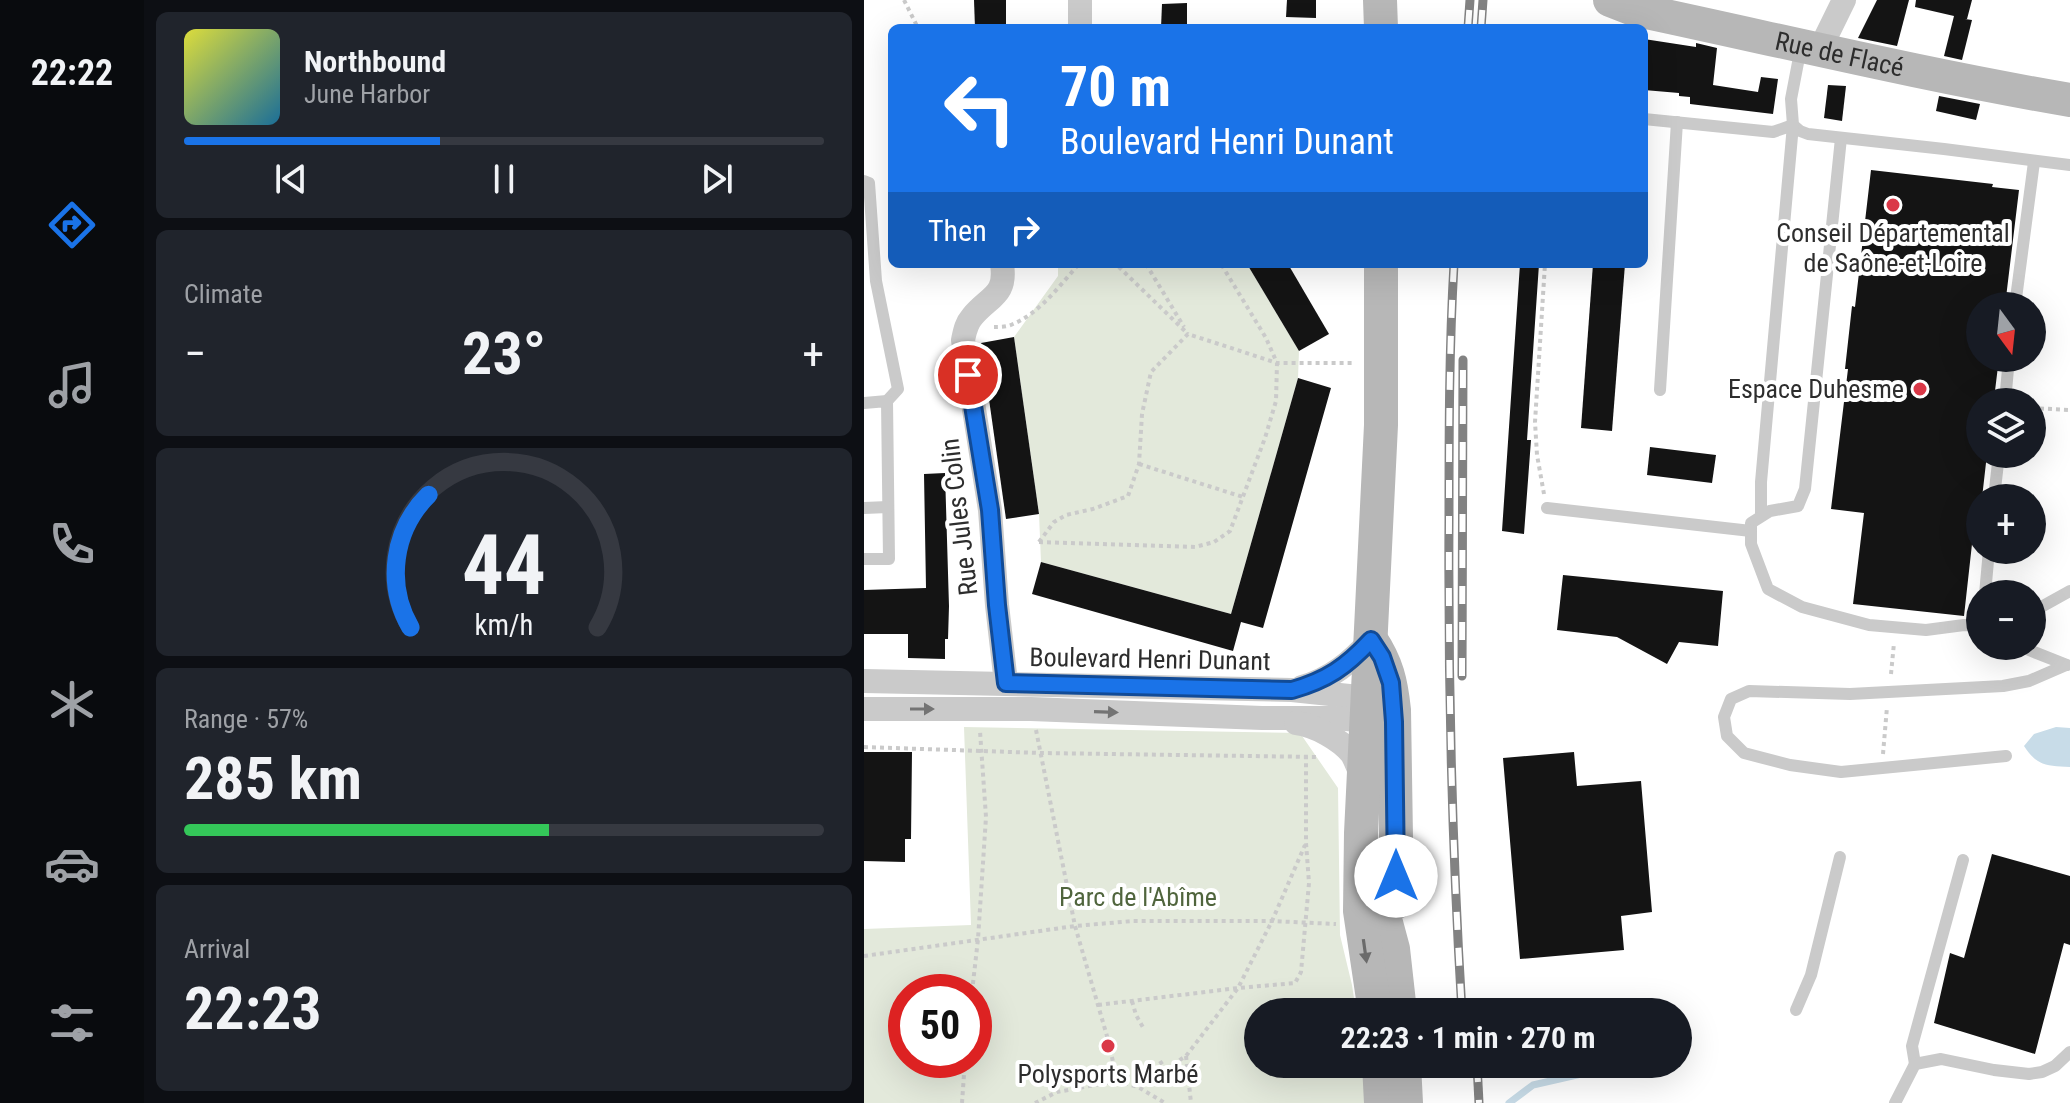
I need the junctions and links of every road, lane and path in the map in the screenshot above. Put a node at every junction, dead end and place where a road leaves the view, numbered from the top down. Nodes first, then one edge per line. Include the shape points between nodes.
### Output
1 (904, 0) edge
2 (1080, 0) edge
3 (1380, 0) edge
4 (1610, 0) edge
5 (1844, 0) edge
6 (916, 24) edge
7 (1080, 24) edge
8 (1381, 24) edge
9 (1811, 47) junction
10 (2070, 100) edge
11 (1648, 119) edge
12 (1677, 122) junction
13 (1793, 125) junction
14 (1841, 138) junction
15 (2034, 162) junction
16 (2070, 165) edge
17 (864, 181) edge
18 (1002, 268) edge
19 (1076, 268) edge
20 (1120, 268) edge
21 (1148, 268) edge
22 (1223, 268) edge
23 (1381, 268) edge
24 (1545, 268) edge
25 (2017, 292) edge
26 (965, 331) junction
27 (1188, 334) junction
28 (1277, 363) junction
29 (1382, 363) junction
30 (1660, 390) dead end
31 (887, 401) junction
32 (864, 403) edge
33 (2046, 409) edge
34 (2070, 410) edge
35 (1139, 464) junction
36 (1243, 497) junction
37 (888, 507) junction
38 (864, 508) edge
39 (1547, 508) joint
40 (1761, 516) junction
41 (1751, 531) junction
42 (864, 559) edge
43 (2070, 591) edge
44 (2046, 604) edge
45 (1966, 625) edge
46 (1371, 640) junction
47 (2046, 657) edge
48 (2068, 665) edge
49 (864, 681) edge
50 (1006, 683) junction
51 (1292, 690) junction
52 (864, 709) edge
53 (980, 709) junction
54 (1031, 709) junction
55 (1375, 714) junction
56 (1262, 718) junction
57 (864, 747) edge
58 (982, 751) junction
59 (1041, 753) junction
60 (1306, 756) junction
61 (2006, 756) dead end
62 (1358, 768) junction
63 (1306, 843) junction
64 (1840, 857) dead end
65 (1963, 860) dead end
66 (1272, 921) junction
67 (1305, 922) junction
68 (1345, 925) dead end
69 (1075, 926) junction
70 (978, 939) junction
71 (864, 956) edge
72 (974, 974) edge
73 (1238, 988) junction
74 (1373, 998) edge
75 (1398, 998) edge
76 (1132, 1001) junction
77 (1098, 1005) junction
78 (1796, 1010) dead end
79 (1144, 1029) dead end
80 (2070, 1052) edge
81 (1186, 1056) junction
82 (1160, 1061) dead end
83 (1915, 1064) junction
84 (1165, 1069) junction
85 (964, 1078) edge
86 (1380, 1078) edge
87 (1405, 1078) edge
88 (1117, 1081) junction
89 (1138, 1087) junction
90 (962, 1103) edge
91 (1035, 1103) edge
92 (1165, 1103) edge
93 (1191, 1103) edge
94 (1381, 1103) edge
95 (1406, 1103) edge
96 (1895, 1103) edge

1 - 6 path
2 - 7 street
3 - 8 main road
4 - 9 main road, Rue de Flacé
5 - 9 street
9 - 10 main road, Rue de Flacé
9 - 13 lane via 1795,79
11 - 12 lane
12 - 13 lane via 1773,132
12 - 30 lane
13 - 14 lane via 1808,134
13 - 40 lane
14 - 15 lane
14 - 40 lane via 1805,489 1798,506
15 - 16 lane
15 - 25 lane
17 - 31 lane via 869,183 876,281 898,389
18 - 26 street via 1001,288 973,315
19 - 26 path via 1051,296 1011,325
20 - 27 path
21 - 27 path
22 - 28 path
23 - 29 main road
24 - 39 path via 1535,422
26 - 50 street, Rue Jules Colin via 964,354 990,510
27 - 28 path
27 - 35 path via 1151,372
28 - 29 path
28 - 36 path via 1276,401
29 - 46 main road
31 - 32 lane
31 - 37 lane
33 - 34 path
35 - 36 path
35 - 36 path via 1128,496 1066,515 1039,542 1195,547 1230,531
37 - 38 lane
37 - 42 lane via 889,559
39 - 41 lane
40 - 41 lane via 1751,523
41 - 45 lane via 1768,589 1802,607 1869,625 1926,630
43 - 44 lane
46 - 51 street, Boulevard Henri Dunant via 1329,677
46 - 55 main road via 1391,683
47 - 48 lane
48 - 61 lane via 2003,686 1850,694 1749,691 1731,699 1724,717 1727,736 1744,753 1812,769 1841,772
49 - 50 street, Boulevard Henri Dunant
50 - 51 street, Boulevard Henri Dunant
51 - 55 street, Boulevard Henri Dunant
52 -> 53 street, Boulevard Henri Dunant
53 - 54 street, Boulevard Henri Dunant
53 - 58 path
54 -> 56 street, Boulevard Henri Dunant
54 - 59 path
55 - 56 street, Boulevard Henri Dunant
55 - 62 main road
55 - 75 main road via 1397,903 1393,949
56 - 62 street, Boulevard Henri Dunant via 1305,724 1334,739
57 - 58 path
58 - 59 path
58 - 70 path via 986,817
59 - 60 path
59 - 69 path
60 - 62 path via 1344,760
60 - 63 path
62 -> 74 main road via 1360,911
63 - 66 path
63 - 67 path
64 - 78 lane via 1811,975
65 - 83 lane via 1912,1046
66 - 67 path
66 - 69 path
66 - 73 path
67 - 68 path
67 - 73 path via 1301,972 1295,983
69 - 70 path
69 - 77 path
70 - 71 path
70 - 72 path
73 - 76 path
73 - 81 path
76 - 77 path
76 - 79 path
77 - 88 path
80 - 83 lane via 2055,1066 2029,1074 1941,1059
81 - 84 path
81 - 93 path
82 - 84 path
83 - 96 lane
84 - 89 path
85 - 90 path
86 - 94 main road
87 - 95 main road
88 - 89 path
88 - 91 path via 1057,1092
89 - 92 path

